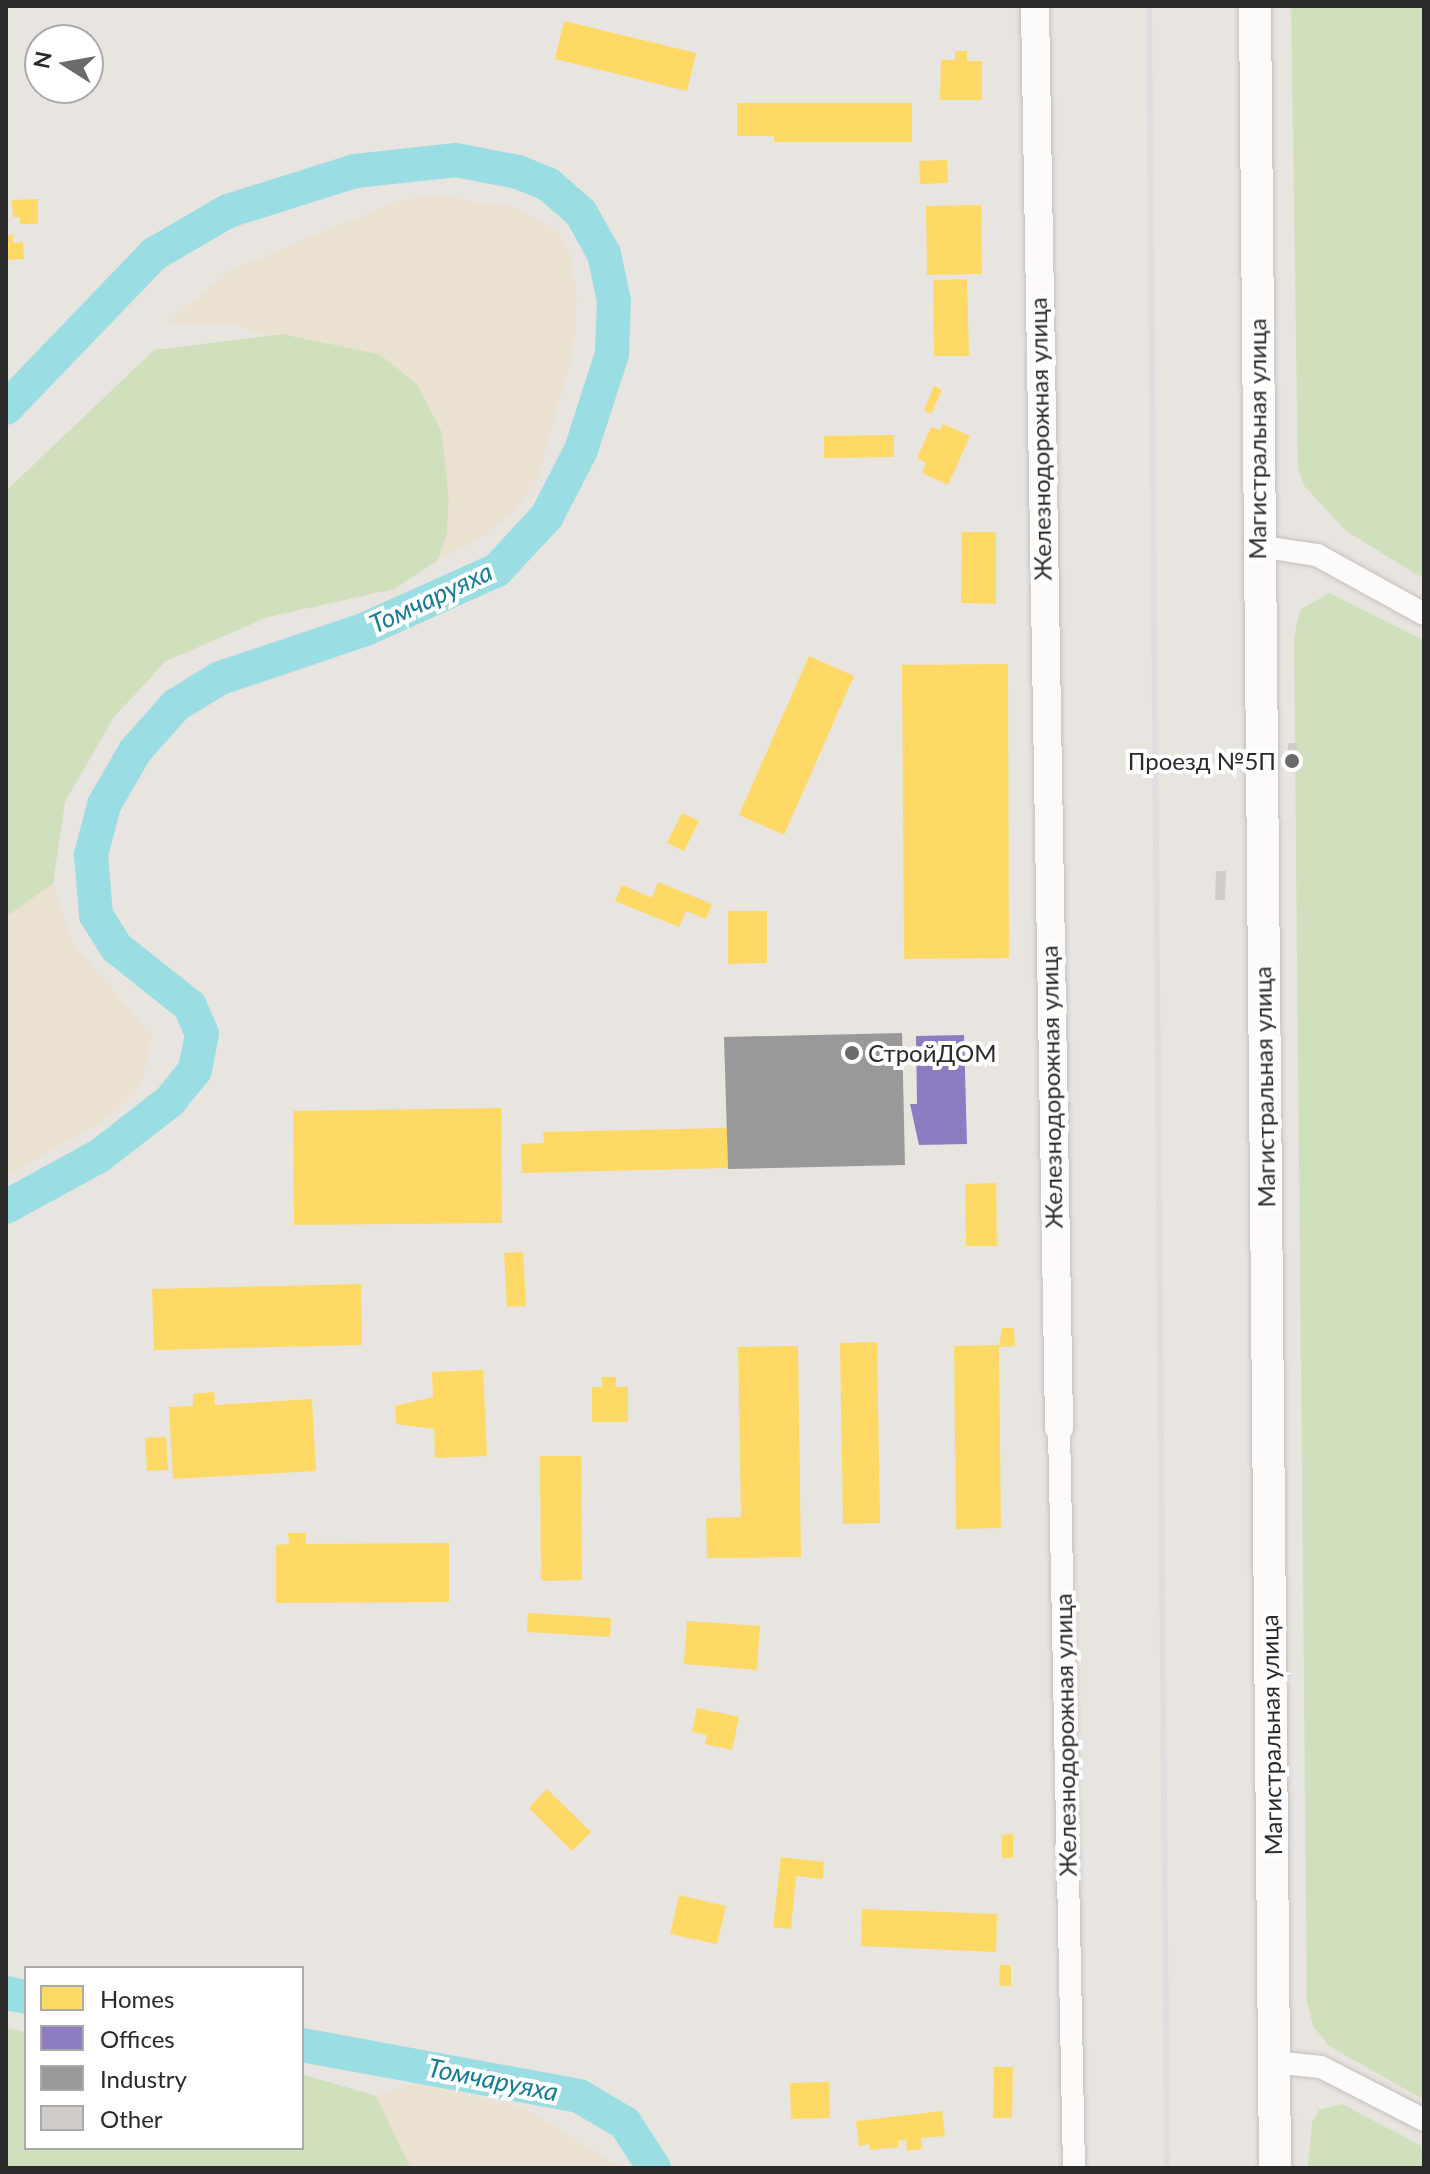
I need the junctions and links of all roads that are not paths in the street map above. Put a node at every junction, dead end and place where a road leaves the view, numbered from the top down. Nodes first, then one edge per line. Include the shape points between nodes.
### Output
1 (1035, 6) edge
2 (1255, 6) edge
3 (1258, 546) junction
4 (1424, 614) edge
5 (1059, 1428) joint
6 (1274, 2062) junction
7 (1424, 2120) edge
8 (1074, 2168) edge
9 (1275, 2168) edge

1 - 5 street, Железнодорожная улица
2 - 3 main road, Магистральная улица
3 - 4 street via 1317,555
3 - 6 main road, Магистральная улица
5 - 8 street, Железнодорожная улица
6 - 7 street via 1321,2067
6 - 9 main road, Магистральная улица

